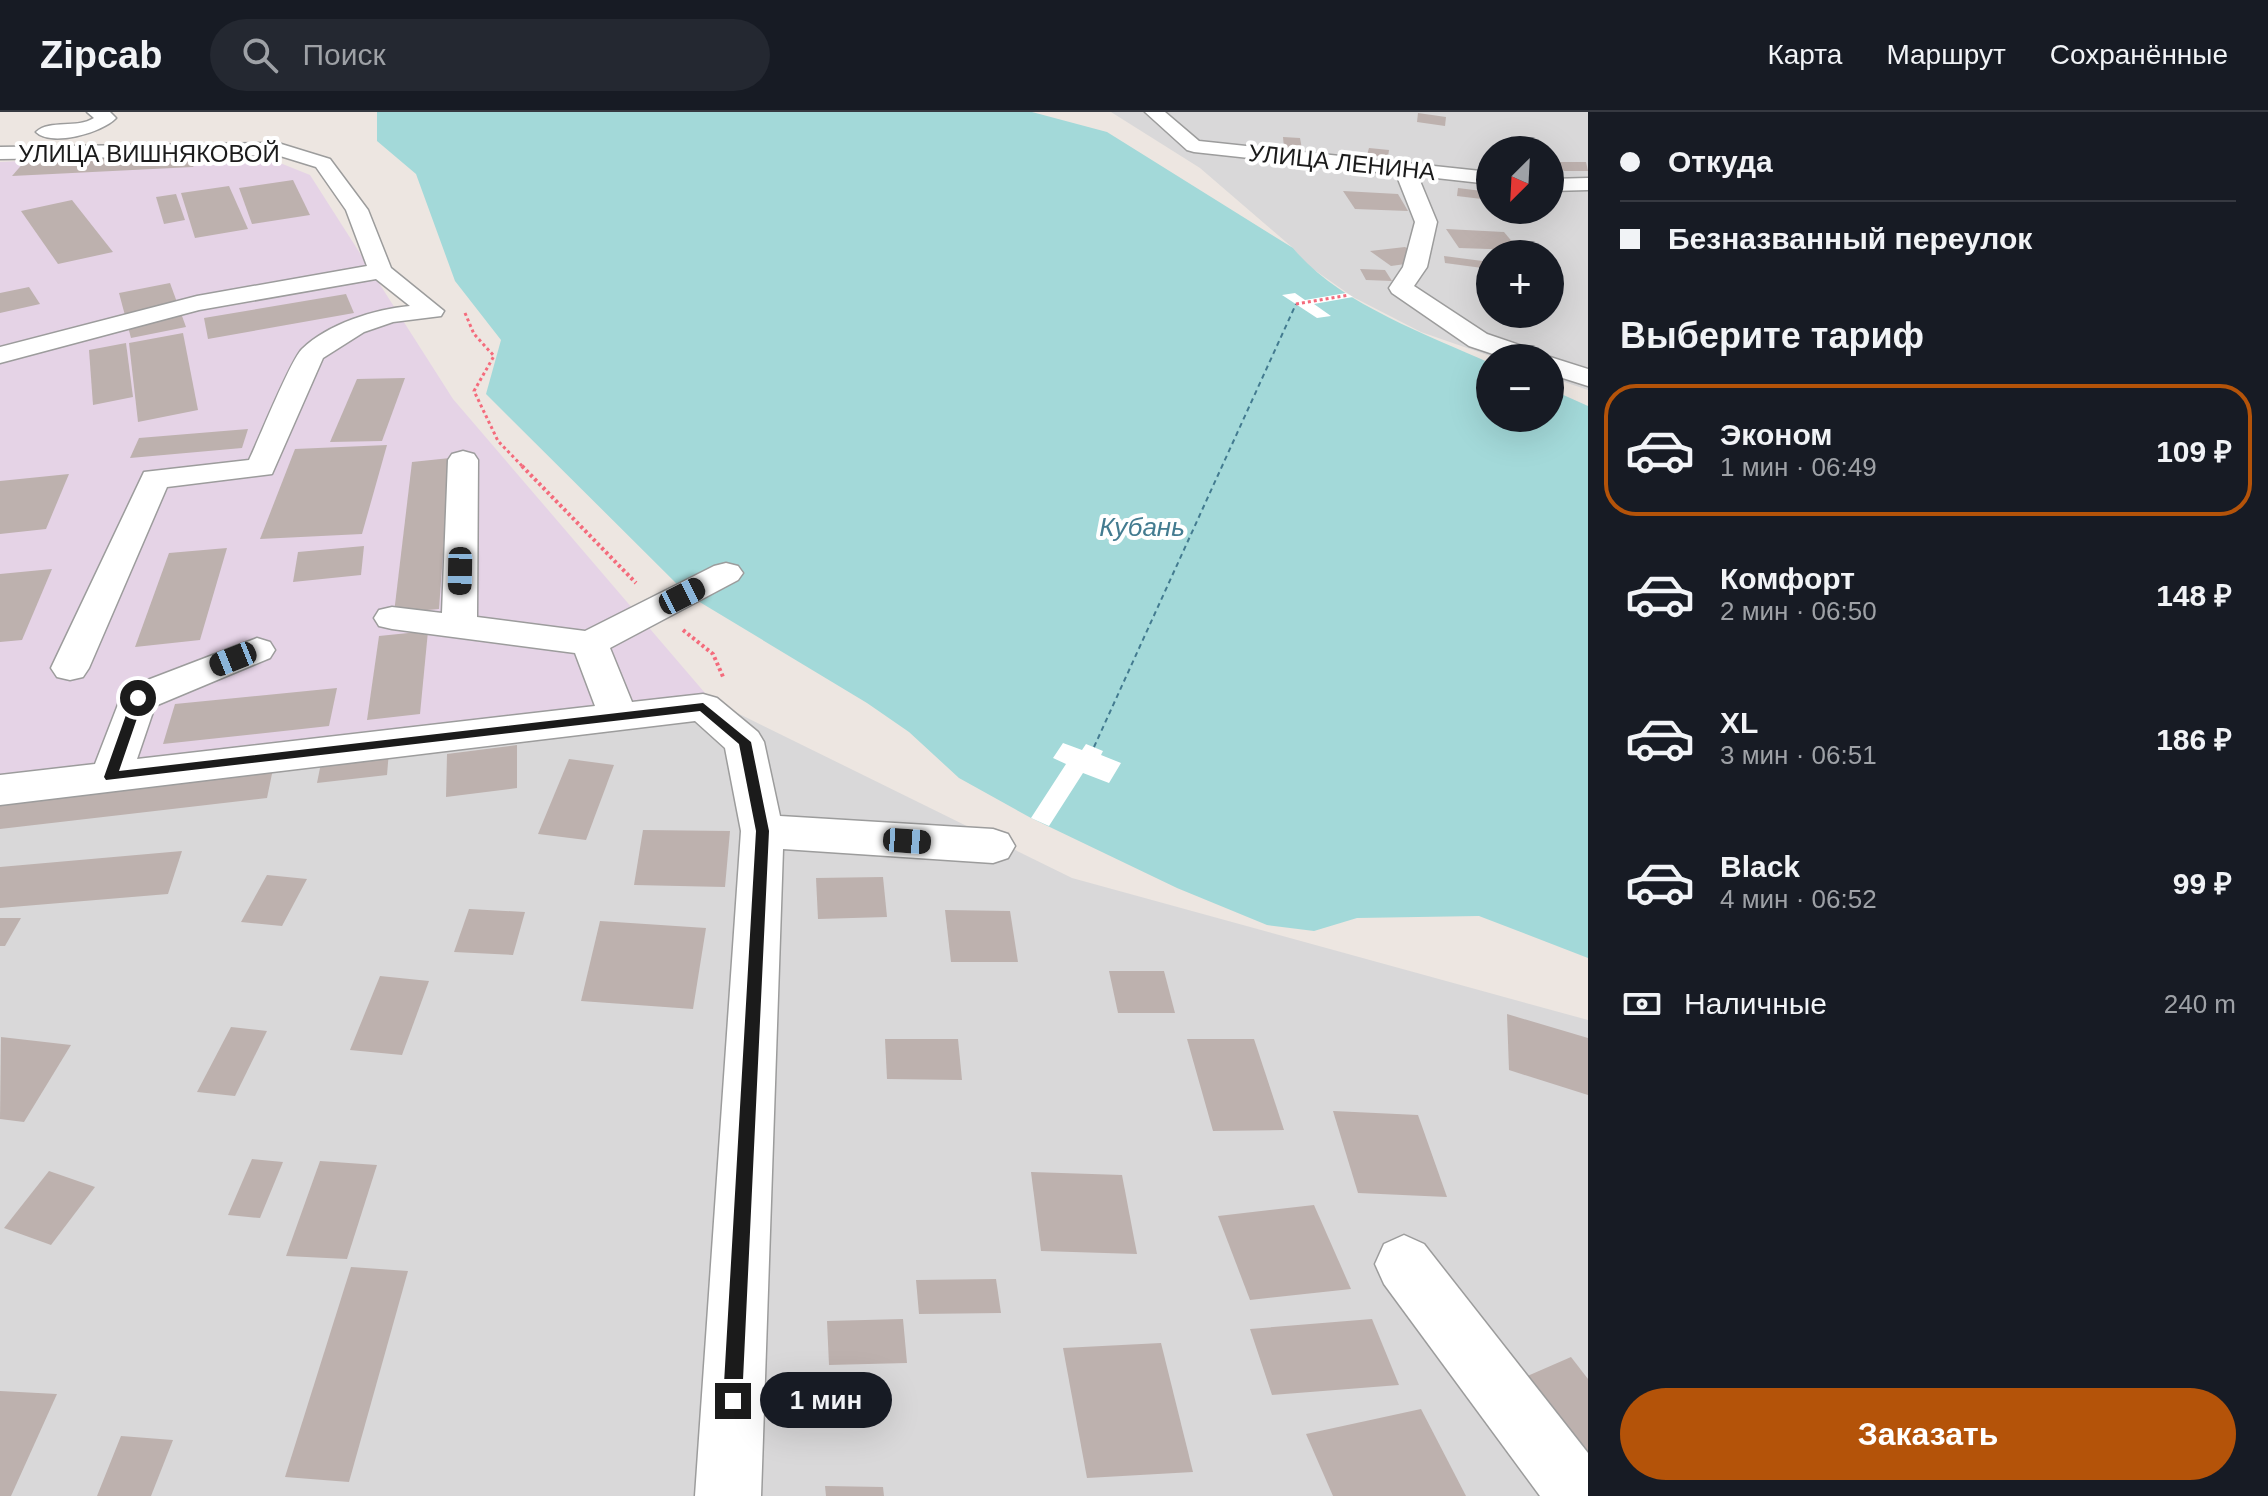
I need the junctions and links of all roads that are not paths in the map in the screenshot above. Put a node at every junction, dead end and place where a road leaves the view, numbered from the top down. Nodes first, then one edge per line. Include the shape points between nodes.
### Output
1 (96, 112) edge
2 (1154, 112) edge
3 (0, 136) edge
4 (0, 153) edge
5 (1404, 168) junction
6 (1476, 176) edge
7 (1588, 184) edge
8 (1564, 185) edge
9 (381, 271) junction
10 (1490, 344) edge
11 (0, 355) edge
12 (1564, 370) edge
13 (1588, 378) edge
14 (463, 460) dead end
15 (726, 573) dead end
16 (392, 618) dead end
17 (459, 626) junction
18 (590, 643) junction
19 (257, 650) dead end
20 (70, 668) dead end
21 (619, 717) junction
22 (111, 777) junction
23 (0, 790) edge
24 (762, 831) junction
25 (993, 846) dead end
26 (1404, 1264) dead end
27 (728, 1496) edge
28 (1580, 1496) edge

1 - 3 street via 107,118 89,129
2 - 5 street, УЛИЦА ЛЕНИНА via 1194,146
4 - 9 street, УЛИЦА ВИШНЯКОВОЙ via 278,149 323,163 357,210
5 - 6 street, УЛИЦА ЛЕНИНА
5 - 10 street via 1426,222 1415,267 1401,288
7 - 8 street
9 - 11 street via 197,303
9 - 20 street via 432,311 389,315 355,327 312,354 261,468 155,479
12 - 13 street
14 - 17 street
15 - 18 street
16 - 17 street
17 - 18 street
18 - 21 street
19 - 22 street via 138,698
21 - 22 street
21 - 24 street via 703,707 744,742
22 - 23 street
24 - 25 street
24 - 27 street
26 - 28 street

